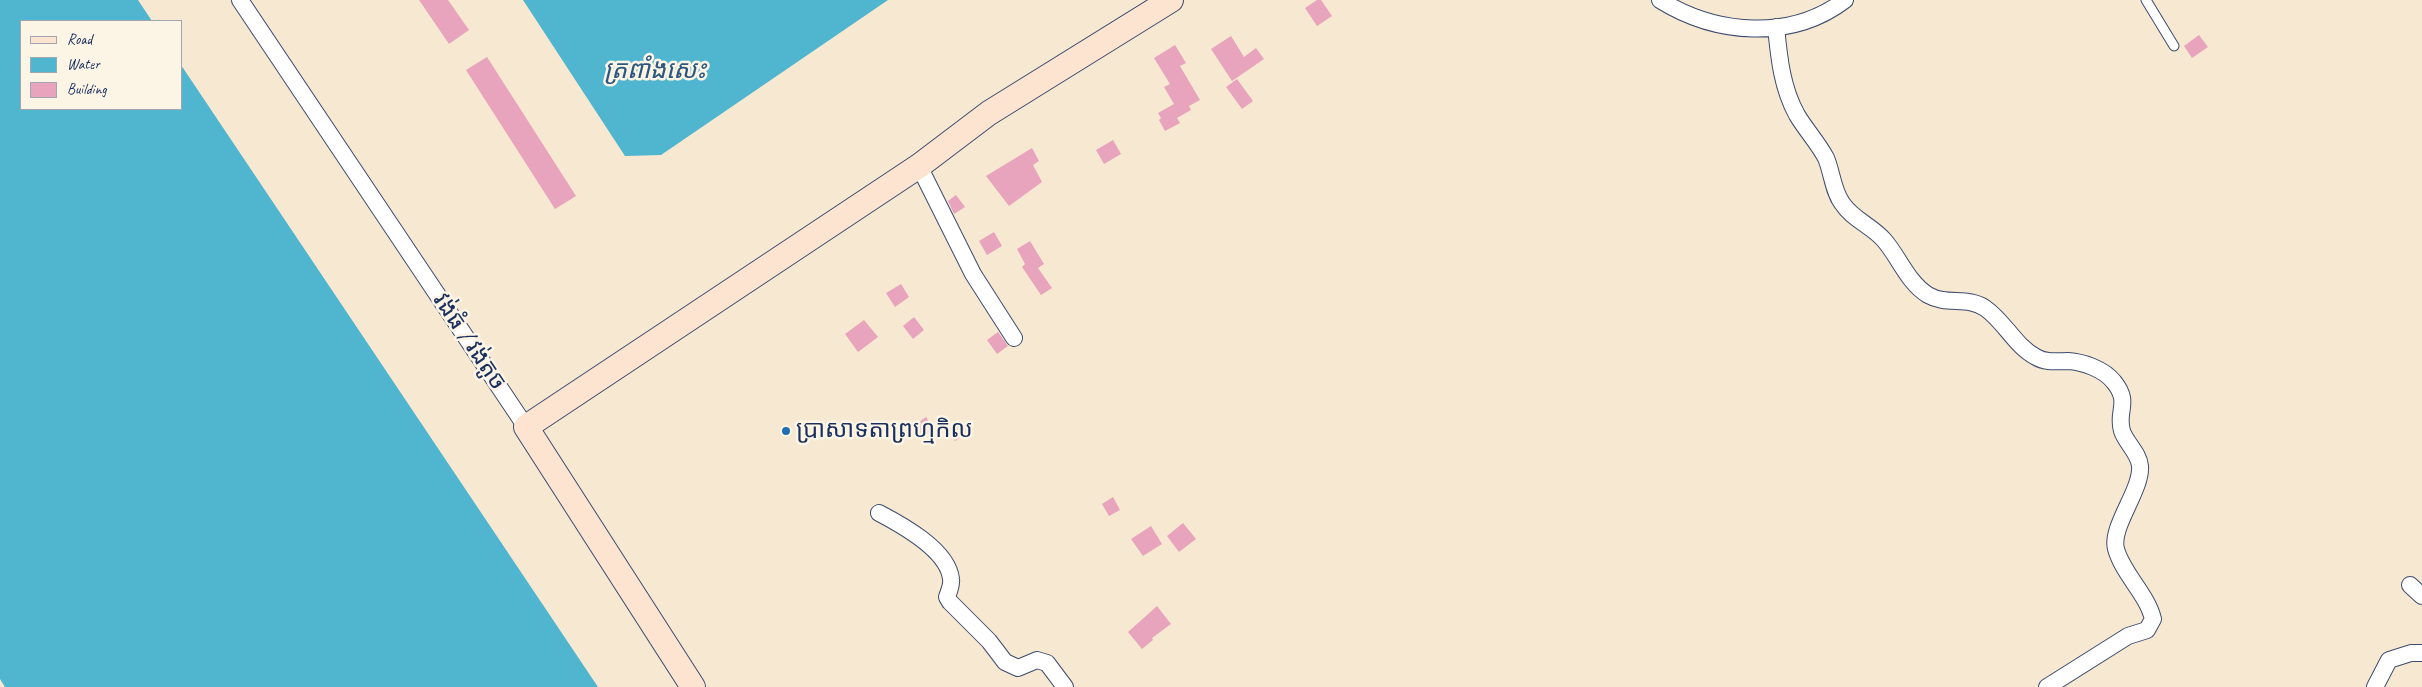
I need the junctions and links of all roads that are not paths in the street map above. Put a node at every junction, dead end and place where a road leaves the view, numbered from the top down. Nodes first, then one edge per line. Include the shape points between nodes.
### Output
1 (240, 0) edge
2 (1171, 0) edge
3 (1660, 0) edge
4 (1845, 0) edge
5 (2146, 0) edge
6 (1776, 27) junction
7 (2174, 46) dead end
8 (919, 166) junction
9 (1014, 338) dead end
10 (526, 427) junction
11 (879, 513) dead end
12 (2422, 653) edge
13 (693, 687) edge
14 (1065, 687) edge
15 (2047, 687) edge
16 (2375, 687) edge

1 - 10 street, វង់ធំ / វង់តូច
2 - 8 main road via 989,114
3 - 6 street via 1675,10 1713,23 1745,30
4 - 6 street via 1812,20
5 - 7 lane
6 - 15 street via 1784,87 1797,115 1825,158 1842,204 1884,240 1910,278 1927,295 1944,302 1978,304 1996,318 2024,350 2038,359 2087,365 2112,380 2124,401 2122,430 2141,468 2117,534 2116,548 2153,619 2147,630 2128,636
8 - 9 street via 973,274
8 - 10 main road
10 - 13 main road, វង់ធំ / វង់តូច
11 - 14 street via 935,550 949,571 951,586 947,597 950,602 1005,662 1018,668 1037,660 1047,663
12 - 16 street via 2389,660

